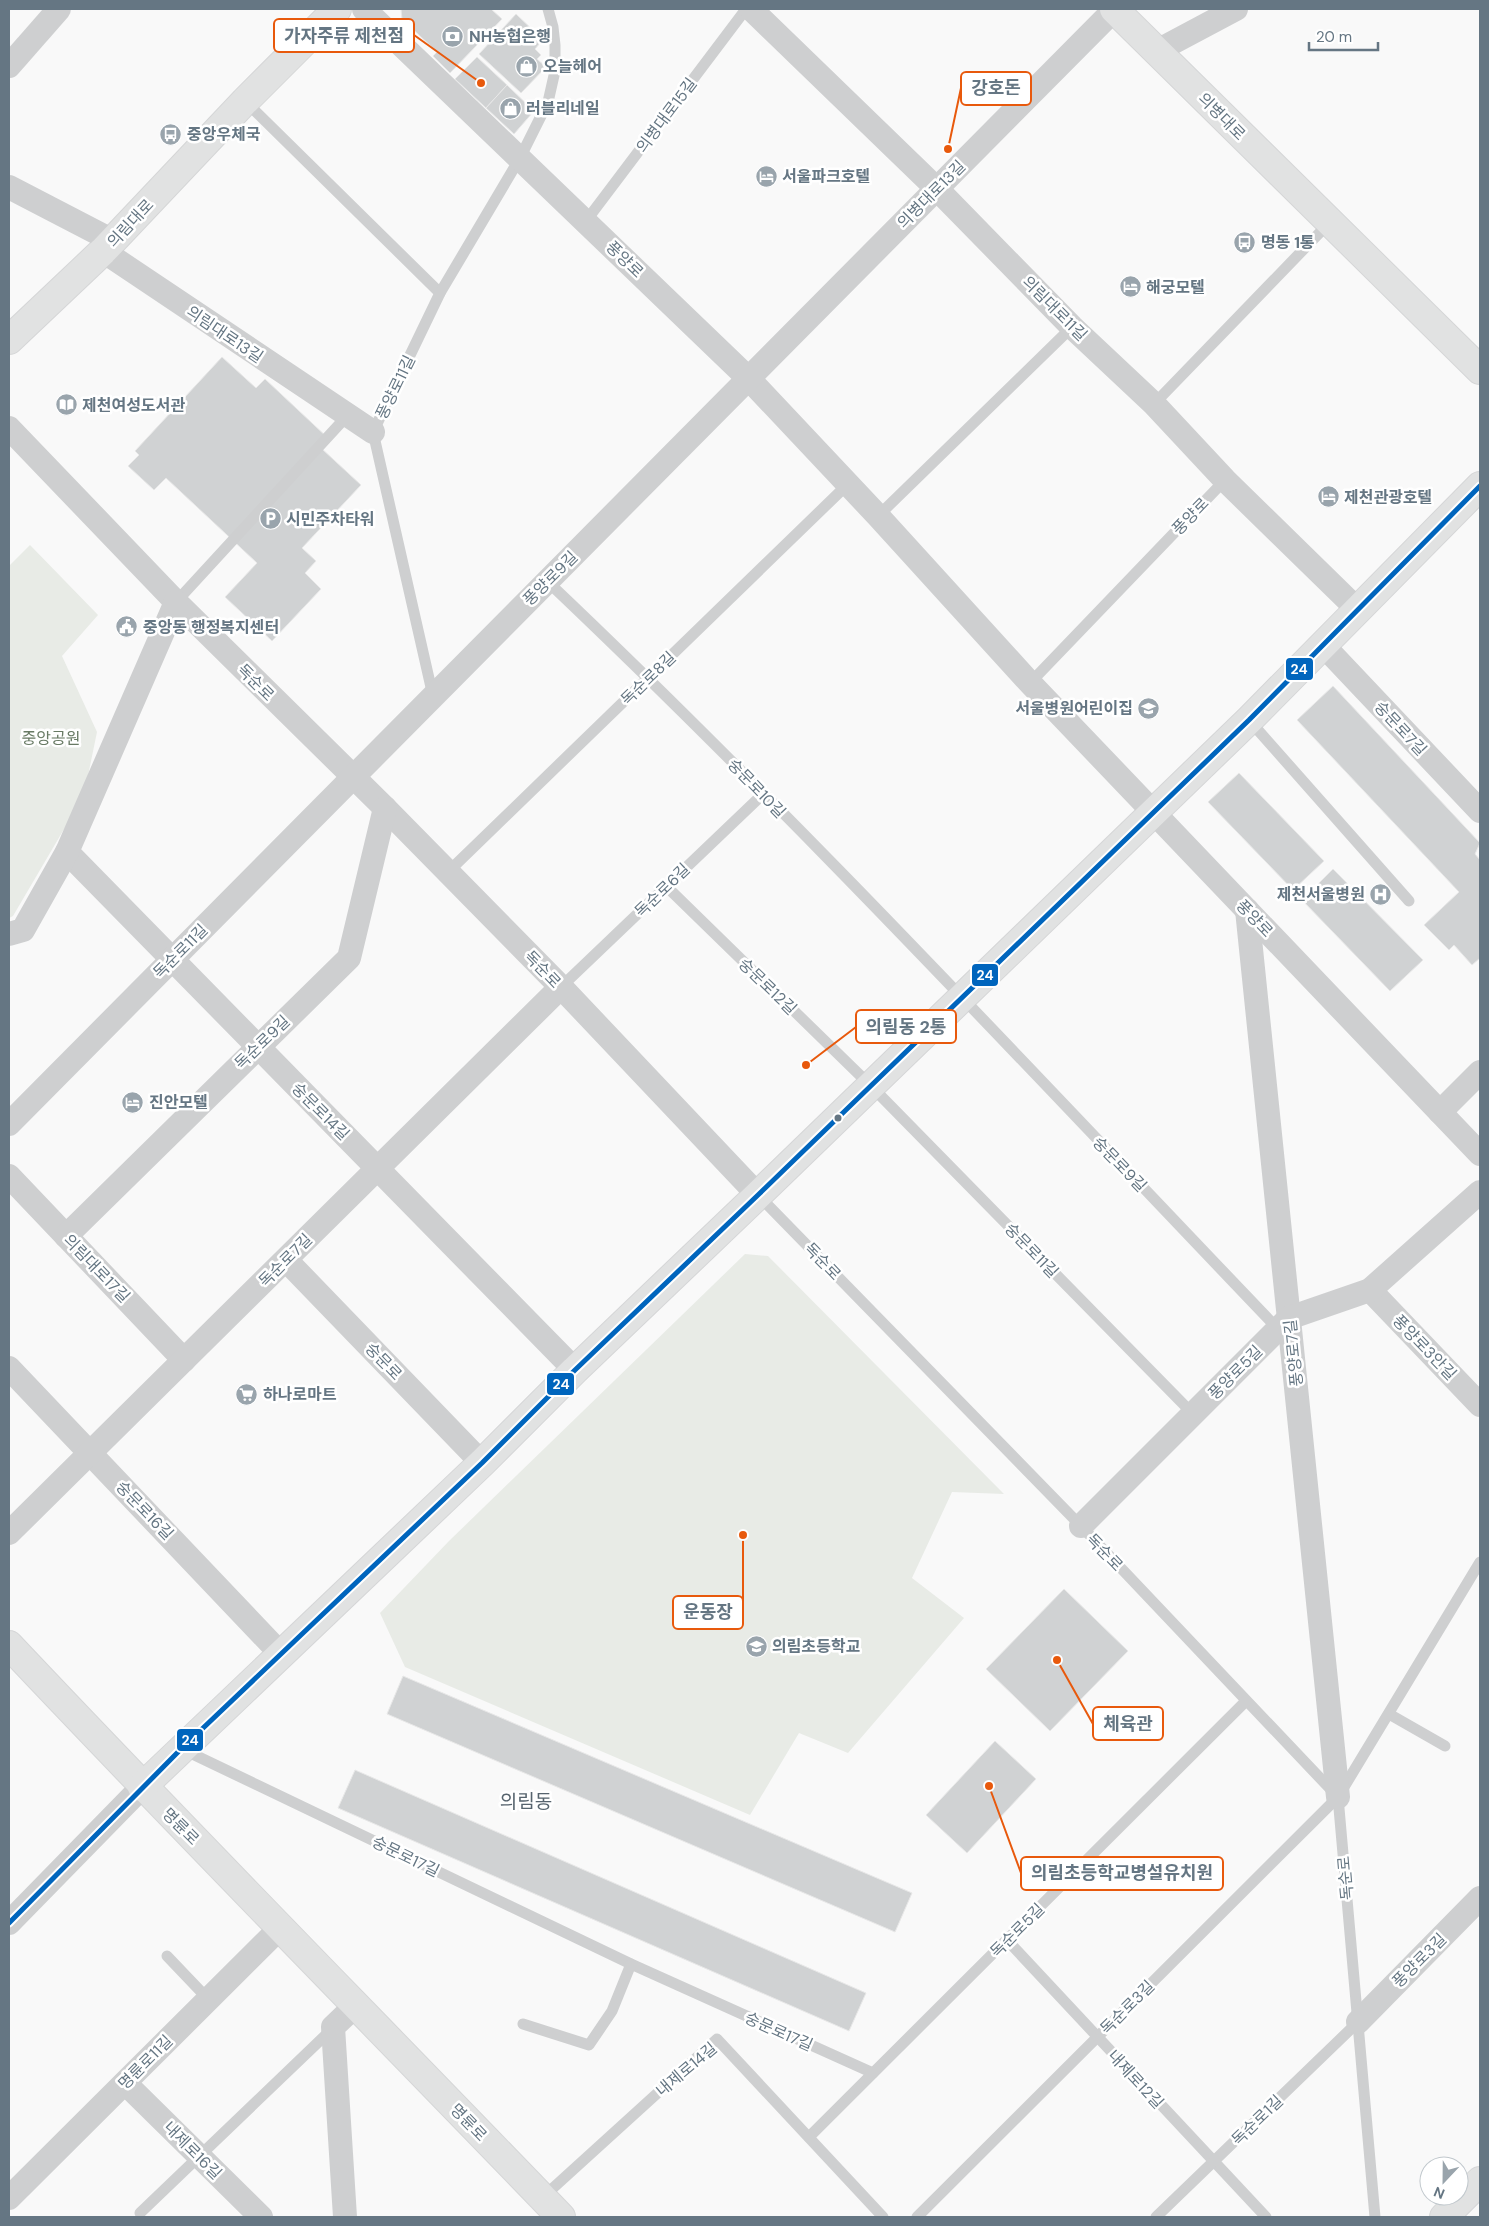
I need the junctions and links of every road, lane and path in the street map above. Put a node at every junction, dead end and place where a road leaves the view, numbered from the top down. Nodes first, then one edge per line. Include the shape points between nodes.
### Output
1 (59, 9) edge
2 (337, 9) edge
3 (364, 9) edge
4 (548, 9) edge
5 (746, 9) edge
6 (751, 9) edge
7 (1115, 9) edge
8 (1236, 9) edge
9 (1157, 51) junction
10 (9, 66) edge
11 (245, 101) junction
12 (520, 158) junction
13 (9, 187) edge
14 (936, 188) junction
15 (586, 220) junction
16 (1330, 222) junction
17 (108, 246) junction
18 (440, 293) junction
19 (1072, 327) junction
20 (9, 340) edge
21 (1480, 370) edge
22 (748, 378) junction
23 (1154, 404) junction
24 (347, 416) junction
25 (9, 428) edge
26 (373, 432) junction
27 (1225, 480) junction
28 (848, 484) junction
29 (1480, 486) edge
30 (878, 516) junction
31 (547, 581) junction
32 (176, 602) junction
33 (1357, 609) junction
34 (1322, 644) junction
35 (649, 678) junction
36 (1030, 683) junction
37 (433, 696) junction
38 (1249, 720) junction
39 (352, 778) junction
40 (763, 794) junction
41 (385, 808) junction
42 (1480, 811) edge
43 (1153, 812) junction
44 (67, 852) junction
45 (448, 872) junction
46 (666, 886) junction
47 (1409, 901) dead end
48 (1248, 910) junction
49 (9, 934) edge
50 (172, 959) junction
51 (560, 987) junction
52 (962, 999) junction
53 (258, 1046) junction
54 (1480, 1072) edge
55 (871, 1086) junction
56 (1440, 1112) junction
57 (9, 1124) edge
58 (1480, 1154) edge
59 (378, 1168) junction
60 (9, 1176) edge
61 (1480, 1192) edge
62 (758, 1195) junction
63 (66, 1236) junction
64 (286, 1260) junction
65 (1370, 1290) junction
66 (1284, 1324) junction
67 (184, 1360) junction
68 (9, 1368) edge
69 (575, 1370) junction
70 (1480, 1405) edge
71 (1192, 1414) junction
72 (89, 1452) junction
73 (482, 1462) junction
74 (1081, 1526) junction
75 (9, 1533) edge
76 (1480, 1562) edge
77 (9, 1645) edge
78 (280, 1653) junction
79 (1246, 1700) junction
80 (1389, 1714) junction
81 (1445, 1746) dead end
82 (181, 1749) junction
83 (142, 1787) junction
84 (1338, 1797) junction
85 (1480, 1898) edge
86 (9, 1923) edge
87 (281, 1927) junction
88 (1007, 1940) junction
89 (166, 1956) dead end
90 (631, 1964) junction
91 (208, 1999) junction
92 (356, 2005) junction
93 (1358, 2022) junction
94 (523, 2024) dead end
95 (333, 2027) junction
96 (1098, 2037) junction
97 (873, 2073) junction
98 (125, 2083) junction
99 (809, 2137) junction
100 (199, 2156) junction
101 (1214, 2161) junction
102 (1480, 2181) edge
103 (9, 2198) edge
104 (542, 2198) junction
105 (140, 2213) dead end
106 (261, 2217) edge
107 (345, 2217) edge
108 (561, 2217) edge
109 (883, 2217) edge
110 (917, 2217) edge
111 (1156, 2217) edge
112 (1266, 2217) edge
113 (1375, 2217) edge
114 (1444, 2217) edge

1 - 10 street
2 - 11 street, 의림대로
3 - 12 street, 풍양로
4 - 12 lane, 풍양로11길 via 556,45 552,91
5 - 15 lane, 의병대로15길
6 - 14 street, 의림대로11길
7 - 9 street, 의병대로
7 - 14 street, 의병대로13길
8 - 9 street
9 - 16 street, 의병대로
11 - 17 street, 의림대로
11 - 18 lane
12 - 15 street, 풍양로
12 - 18 lane, 풍양로11길
13 - 17 street, 의림대로13길
14 - 19 street, 의림대로11길
14 - 22 street, 의병대로13길
15 - 22 street, 풍양로
16 - 21 street, 의병대로
16 - 23 lane
17 - 20 street, 의림대로
17 - 24 street, 의림대로13길
18 - 26 lane, 풍양로11길
19 - 23 street, 의림대로11길
19 - 30 lane
22 - 28 street, 풍양로
22 - 31 street, 풍양로9길
23 - 27 street, 의림대로11길
24 - 26 street, 의림대로13길
24 - 32 lane
25 - 32 street, 독순로
26 - 37 lane, 풍양로11길
27 - 33 street, 의림대로11길
27 - 36 lane, 풍양로
28 - 30 street, 풍양로
28 - 35 lane, 독순로8길
29 - 33 street
30 - 36 street, 풍양로
31 - 35 lane, 숭문로10길
31 - 37 street, 풍양로9길
32 - 39 street, 독순로
32 - 44 street
33 - 34 street
34 - 38 street
34 - 42 street, 숭문로7길
35 - 40 lane, 숭문로10길
35 - 45 lane, 독순로8길
36 - 43 street, 풍양로
37 - 39 street, 풍양로9길
38 - 43 street
38 - 47 lane
39 - 41 street, 독순로
39 - 50 street, 독순로11길
40 - 46 lane, 독순로6길
40 - 52 lane, 숭문로10길
41 - 45 street, 독순로
41 - 53 street, 독순로9길 via 349,958
43 - 48 street, 풍양로
43 - 52 street
44 - 49 street via 23,930
44 - 50 street, 숭문로14길
45 - 51 street, 독순로
46 - 51 lane, 독순로6길
46 - 55 lane, 숭문로12길
48 - 56 street, 풍양로
48 - 66 street, 풍양로7길
50 - 53 street, 숭문로14길
50 - 57 street, 독순로11길
51 - 59 street, 독순로7길
51 - 62 street, 독순로
52 - 55 street
52 - 66 lane, 숭문로9길
53 - 59 street, 숭문로14길
53 - 63 street, 독순로9길
54 - 56 street
55 - 62 street
55 - 71 lane, 숭문로11길
56 - 58 street, 풍양로
59 - 64 street, 독순로7길
59 - 69 street, 숭문로14길
60 - 63 street, 의림대로17길
61 - 65 street, 풍양로5길
62 - 69 street
62 - 74 lane, 독순로
63 - 67 street, 의림대로17길
64 - 67 street, 독순로7길
64 - 73 street, 숭문로
65 - 66 street, 풍양로5길
65 - 70 street, 풍양로3안길
66 - 71 street, 풍양로5길
66 - 84 street, 풍양로7길
67 - 72 street, 독순로7길
68 - 72 street, 숭문로16길
69 - 73 street
71 - 74 street, 풍양로5길
72 - 75 street, 독순로7길
72 - 78 street, 숭문로16길
73 - 78 street
74 - 79 lane, 독순로
76 - 80 lane, 독순로3길
77 - 83 street, 명륜로
78 - 82 street
79 - 84 lane, 독순로
79 - 88 lane, 독순로5길
80 - 81 lane
80 - 84 lane, 독순로3길
82 - 83 street
82 - 90 lane, 숭문로17길
83 - 86 street
83 - 87 street, 명륜로
84 - 93 lane, 독순로
84 - 96 lane, 독순로3길
85 - 93 street, 풍양로3길
87 - 91 street, 명륜로11길
87 - 92 street, 명륜로
88 - 96 lane, 내제로12길
88 - 97 lane, 독순로5길
89 - 91 lane
90 - 94 lane via 612,2011 589,2045
90 - 97 lane, 숭문로17길
91 - 98 street, 명륜로11길
92 - 95 street
92 - 104 street, 명륜로
93 - 101 lane, 독순로1길
93 - 113 lane, 독순로
95 - 100 lane
95 - 107 street
96 - 101 lane, 내제로12길
96 - 110 lane, 독순로3길
97 - 99 lane, 독순로5길
98 - 100 street, 내제로16길
98 - 103 street, 명륜로11길
99 - 104 lane, 내제로14길 via 717,2039
99 - 109 lane, 내제로14길
100 - 105 lane
100 - 106 street, 내제로16길
101 - 111 lane, 독순로1길
101 - 112 lane, 내제로12길
102 - 114 street
104 - 108 street, 명륜로

